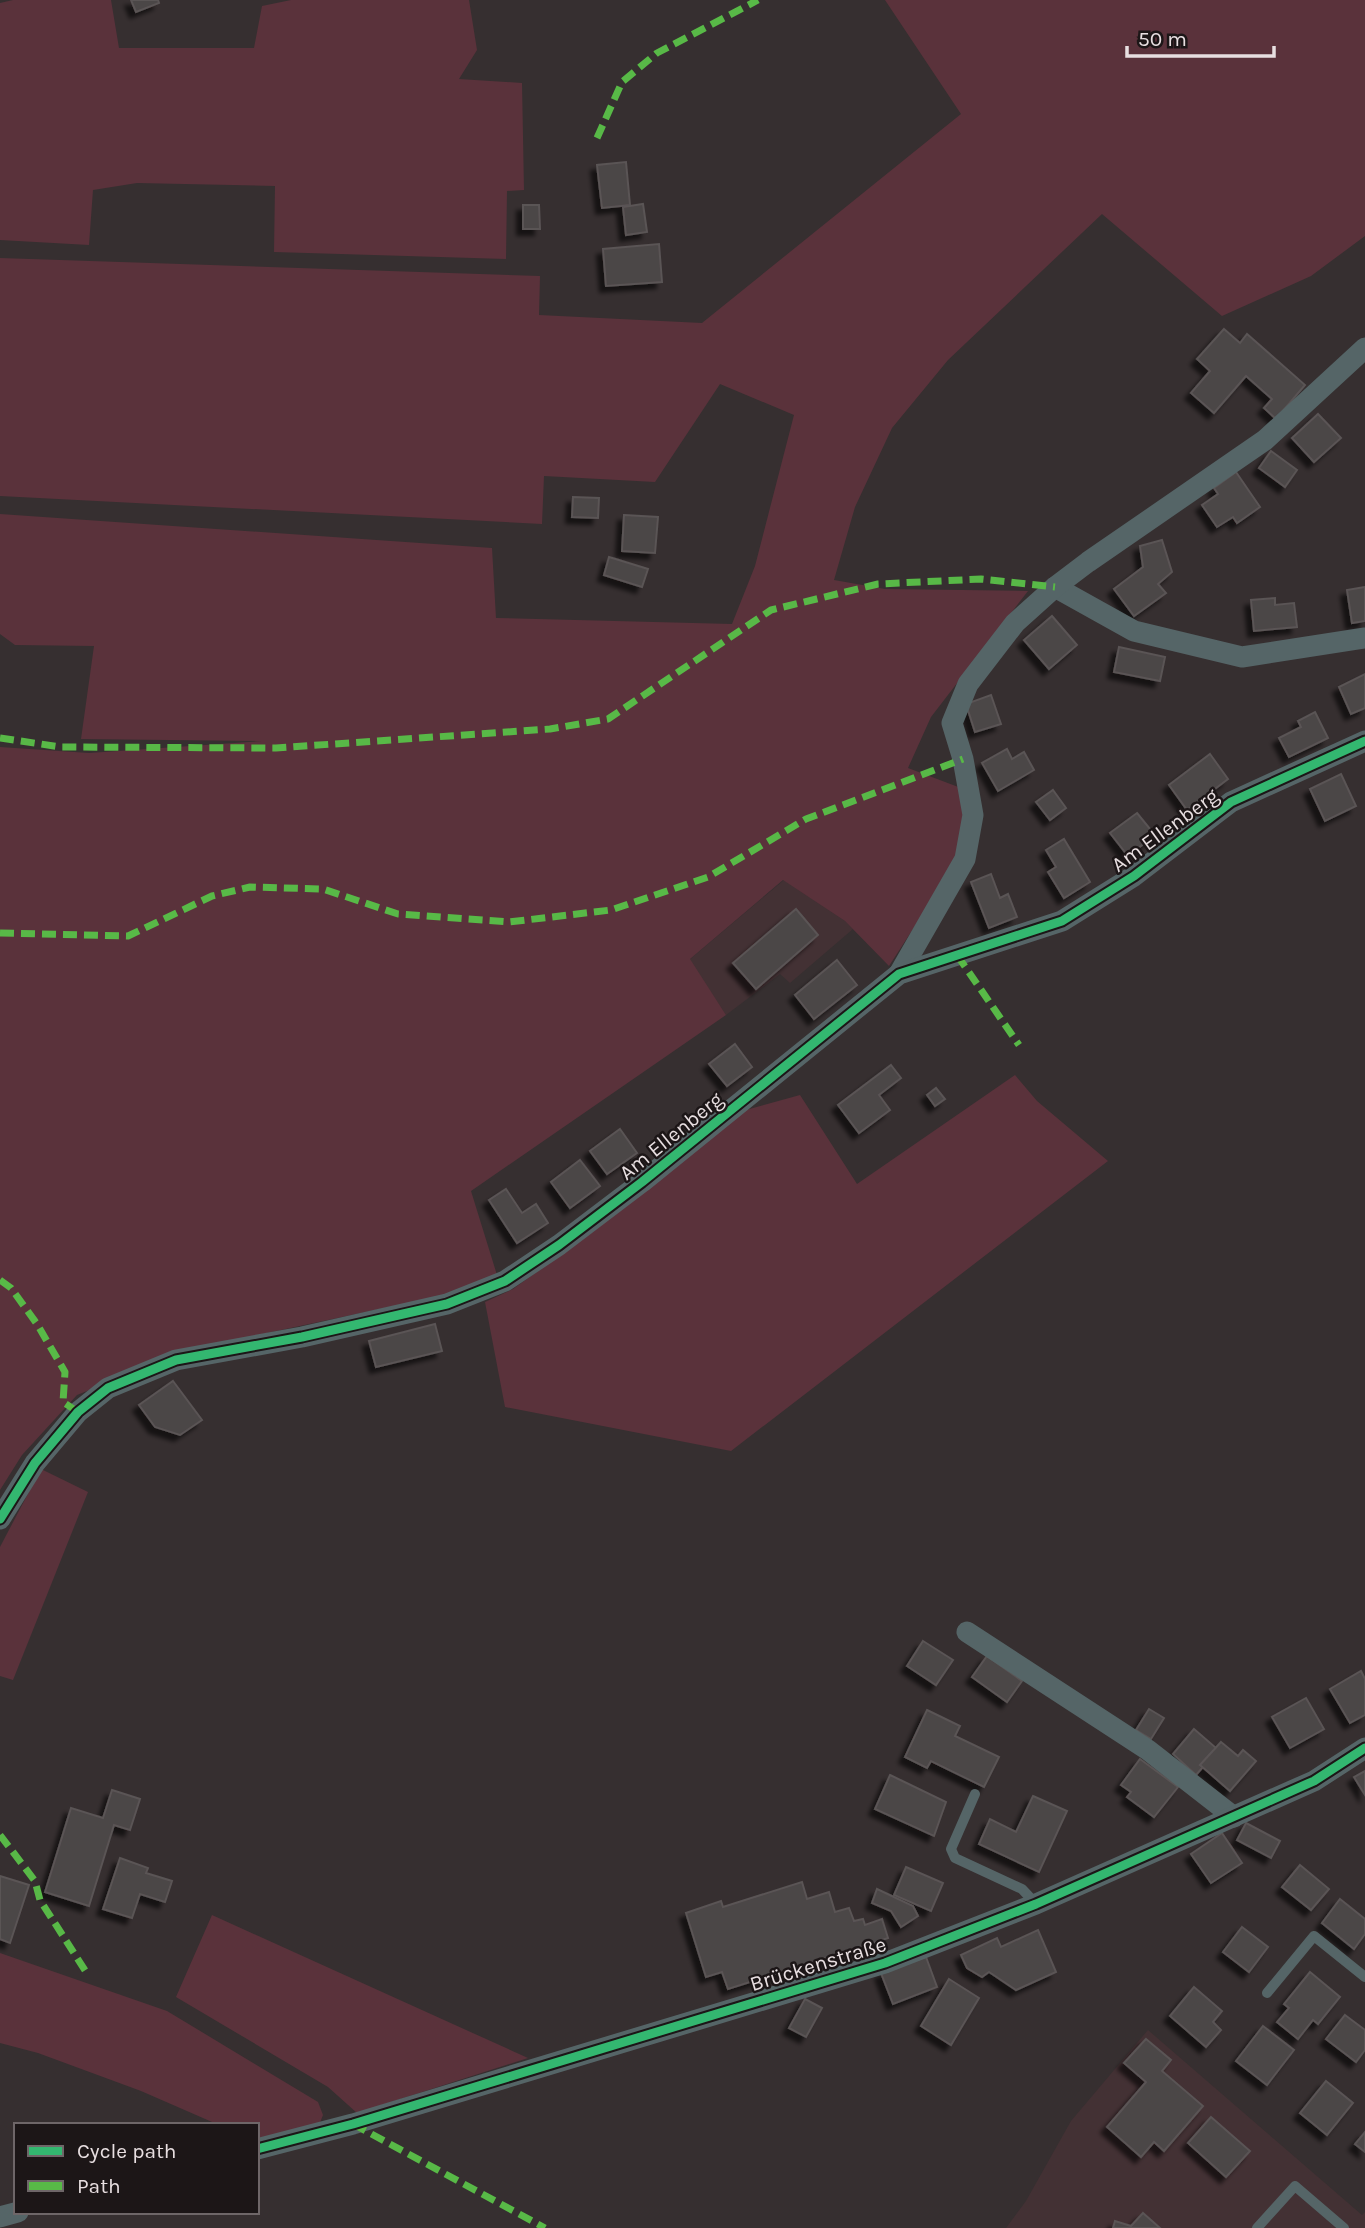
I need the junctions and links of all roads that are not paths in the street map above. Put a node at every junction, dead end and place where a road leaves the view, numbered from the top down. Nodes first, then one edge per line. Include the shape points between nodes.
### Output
1 (1365, 348) edge
2 (1055, 587) junction
3 (1365, 638) edge
4 (1365, 741) edge
5 (899, 974) junction
6 (0, 1519) edge
7 (967, 1632) dead end
8 (1365, 1748) edge
9 (975, 1794) dead end
10 (1234, 1816) junction
11 (1036, 1904) junction
12 (1365, 1977) edge
13 (1267, 1993) dead end
14 (259, 2148) edge
15 (1256, 2228) edge
16 (1344, 2228) edge

1 - 2 street, Am Ellenberg via 1265,440
2 - 3 street via 1134,631 1242,657
2 - 5 street, Am Ellenberg via 1015,623 968,684 952,723 973,815 965,859
4 - 5 street, Am Ellenberg via 1231,802 1134,876 1062,921
5 - 6 street, Am Ellenberg via 642,1182 505,1281 447,1304 176,1360 108,1388 79,1412 35,1463
7 - 10 street via 1148,1750
8 - 10 street, Brückenstraße via 1314,1781
9 - 11 lane via 951,1849 955,1858 1022,1889
10 - 11 street, Brückenstraße
11 - 14 street, Brückenstraße via 886,1963
12 - 13 lane via 1314,1936
15 - 16 lane via 1295,2186

